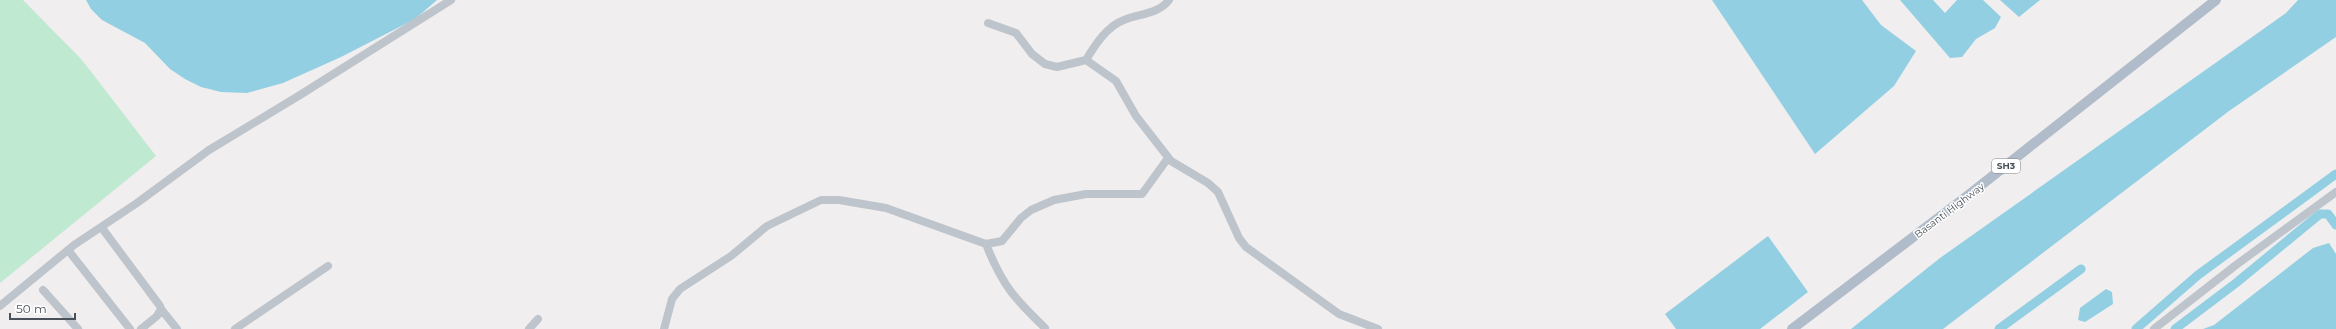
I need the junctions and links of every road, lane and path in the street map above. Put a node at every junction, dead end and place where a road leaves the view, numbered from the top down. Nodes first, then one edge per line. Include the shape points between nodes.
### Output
1 (451, 0) edge
2 (1169, 0) edge
3 (2216, 0) edge
4 (988, 23) dead end
5 (1086, 60) junction
6 (1168, 158) junction
7 (2336, 192) edge
8 (102, 228) junction
9 (986, 244) junction
10 (68, 250) junction
11 (328, 266) dead end
12 (43, 290) dead end
13 (0, 306) edge
14 (161, 309) junction
15 (538, 319) dead end
16 (1045, 328) edge
17 (78, 329) edge
18 (130, 329) edge
19 (142, 329) edge
20 (177, 329) edge
21 (235, 329) edge
22 (529, 329) edge
23 (664, 329) edge
24 (1378, 329) edge
25 (1792, 329) edge
26 (2154, 329) edge

1 - 8 street via 300,96 220,143
2 - 5 street via 1162,7 1122,20 1111,27 1100,38
3 - 25 main road, Basanti Highway / SH3 via 1978,188
4 - 5 street via 1016,33 1032,54 1045,64 1057,67
5 - 6 street via 1116,81 1136,116
6 - 9 street via 1142,194 1086,194 1054,200 1021,218 1002,241
6 - 24 street via 1218,192 1239,238 1255,254 1338,314
7 - 26 street
8 - 10 street
8 - 14 street
9 - 16 street via 1004,285
9 - 23 street via 886,208 839,200 821,200 767,226 731,256 680,288 672,299
10 - 13 street
10 - 18 street
11 - 21 street
12 - 17 street
14 - 19 street
14 - 20 street
15 - 22 street

